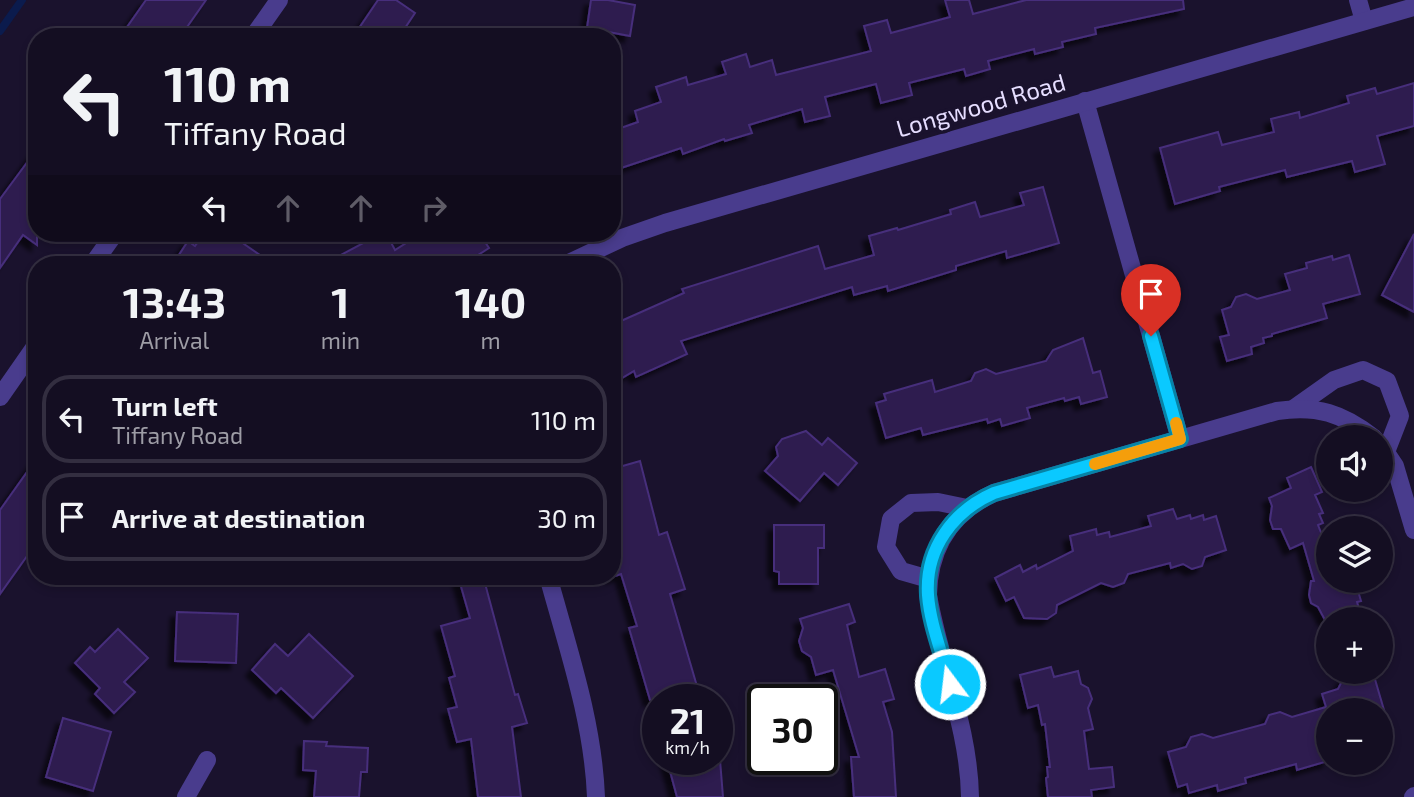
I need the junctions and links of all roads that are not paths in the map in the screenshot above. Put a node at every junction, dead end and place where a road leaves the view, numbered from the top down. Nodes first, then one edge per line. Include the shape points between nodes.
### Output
1 (279, 0) edge
2 (1358, 0) edge
3 (1414, 7) edge
4 (1364, 22) junction
5 (259, 28) edge
6 (1085, 101) junction
7 (621, 239) edge
8 (615, 242) edge
9 (585, 256) edge
10 (28, 357) edge
11 (0, 397) edge
12 (1293, 409) junction
13 (1357, 425) edge
14 (1393, 429) edge
15 (1180, 439) junction
16 (1393, 463) edge
17 (967, 508) junction
18 (1414, 530) edge
19 (929, 579) junction
20 (550, 585) edge
21 (207, 760) dead end
22 (186, 797) edge
23 (596, 797) edge
24 (970, 797) edge

1 - 5 street
2 - 4 street
3 - 4 street, Longwood Road
4 - 6 street, Longwood Road
6 - 7 street, Longwood Road
6 - 15 street
8 - 9 street, Longwood Road
10 - 11 street
12 - 13 street via 1322,410
12 - 14 street via 1334,380 1363,370 1387,381 1399,416
12 - 15 street
15 - 17 street via 994,493
16 - 18 street
17 - 19 street via 937,547
17 - 19 street via 911,503 891,519 886,547 901,571
19 - 24 street via 931,612 963,732
20 - 23 street via 586,714
21 - 22 street

